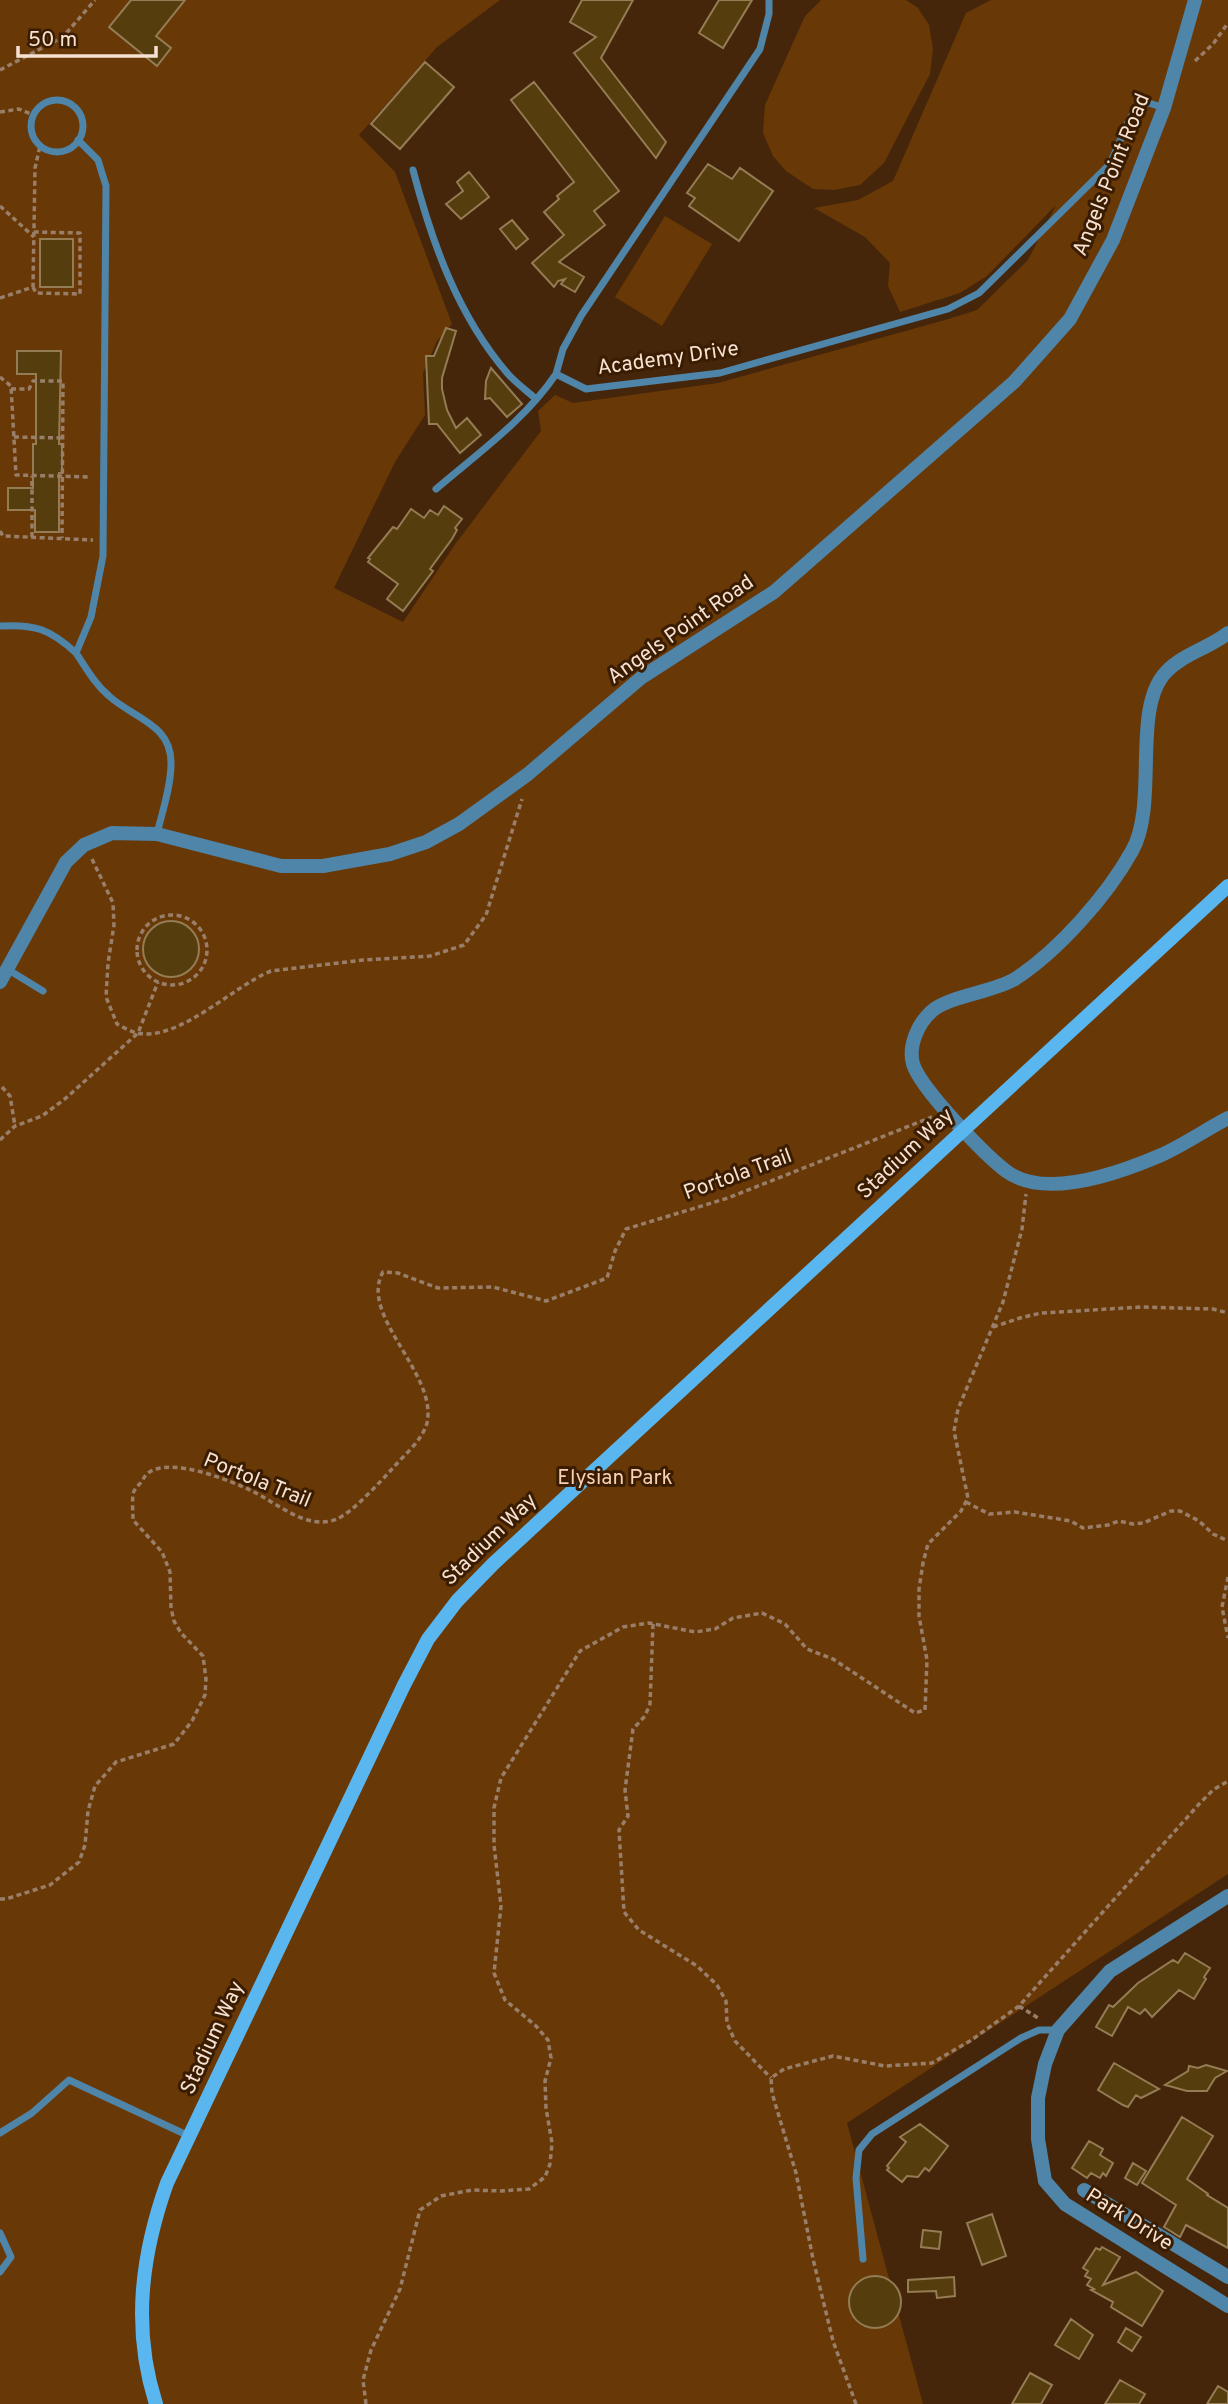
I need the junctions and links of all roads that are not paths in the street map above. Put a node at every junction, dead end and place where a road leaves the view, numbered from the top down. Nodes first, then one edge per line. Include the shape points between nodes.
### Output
1 (769, 0) edge
2 (1195, 0) edge
3 (1164, 108) junction
4 (78, 140) junction
5 (413, 170) dead end
6 (556, 374) junction
7 (537, 399) junction
8 (436, 489) dead end
9 (0, 626) edge
10 (1228, 633) edge
11 (76, 653) junction
12 (157, 834) junction
13 (1228, 886) edge
14 (4, 976) edge
15 (43, 991) dead end
16 (1228, 1118) edge
17 (963, 1131) junction
18 (1228, 1896) edge
19 (1058, 2030) junction
20 (0, 2133) edge
21 (189, 2137) junction
22 (1083, 2190) dead end
23 (0, 2233) edge
24 (863, 2259) dead end
25 (0, 2272) edge
26 (1228, 2277) edge
27 (1228, 2306) edge
28 (156, 2404) edge

1 - 6 lane via 760,49 581,316
2 - 3 street, Angels Point Road
3 - 6 lane, Academy Drive via 1149,103 1138,106 1110,164 979,293 948,309 720,373 586,388
3 - 12 street, Angels Point Road via 1113,240 1070,319 1014,382 774,592 642,677 528,774 459,824 390,855 323,866 281,866
4 - 4 lane via 82,124 69,103 45,103 33,115 32,131 40,146 65,150
4 - 11 lane via 98,160 106,186 103,556 90,617
5 - 7 lane via 441,261 462,306 510,376
6 - 7 lane
7 - 8 lane
9 - 11 lane via 39,628
10 - 17 street via 1181,660 1156,687 1150,707 1142,824 1109,888 1039,962 1012,981 933,1010 915,1034 913,1062 918,1074
11 - 12 lane via 108,696 157,728 168,745 171,764
12 - 14 street, Angels Point Road via 112,833 84,845 66,862
13 - 17 main road, Stadium Way
14 - 15 lane
16 - 17 street via 1160,1156 1109,1174 1057,1185 1008,1173
17 - 21 main road, Stadium Way via 492,1564 428,1639
18 - 19 street, Park Drive via 1110,1971
19 - 24 lane via 1039,2030 1021,2038 872,2134 859,2150 856,2178
19 - 27 street, Park Drive via 1038,2098 1045,2181 1065,2204
20 - 21 lane via 32,2113 69,2080
21 - 28 main road, Stadium Way via 167,2183 144,2265 144,2346
22 - 26 street
23 - 25 lane via 11,2256

